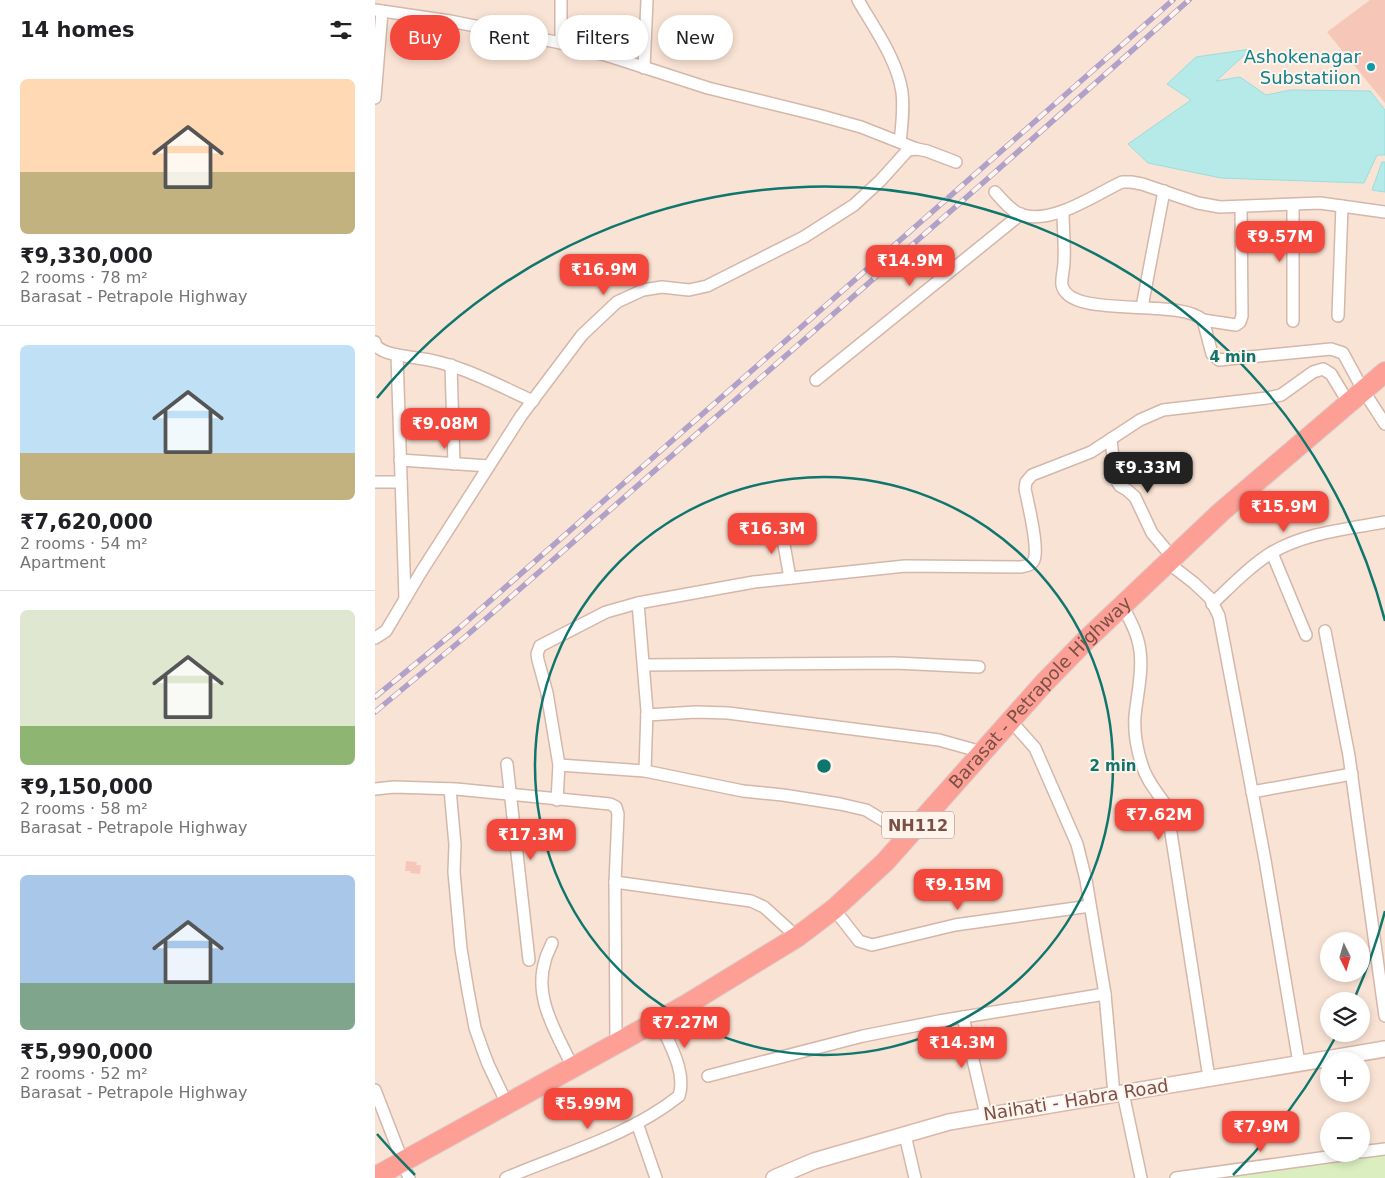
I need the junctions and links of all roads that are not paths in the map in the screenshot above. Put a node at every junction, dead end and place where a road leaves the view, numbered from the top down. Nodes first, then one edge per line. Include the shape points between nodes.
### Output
1 (561, 0) edge
2 (647, 0) edge
3 (858, 0) edge
4 (379, 11) edge
5 (561, 15) edge
6 (558, 42) edge
7 (621, 60) edge
8 (644, 68) junction
9 (375, 98) edge
10 (900, 142) junction
11 (917, 149) junction
12 (956, 162) dead end
13 (1164, 191) junction
14 (995, 192) dead end
15 (1293, 205) junction
16 (1343, 206) junction
17 (1241, 207) junction
18 (1063, 211) junction
19 (1385, 212) edge
20 (1021, 214) junction
21 (1142, 307) junction
22 (1338, 316) dead end
23 (1203, 320) junction
24 (1293, 321) dead end
25 (375, 342) edge
26 (397, 355) junction
27 (451, 365) junction
28 (1385, 372) edge
29 (817, 380) dead end
30 (1355, 396) junction
31 (533, 400) junction
32 (1385, 424) edge
33 (1111, 439) junction
34 (400, 460) junction
35 (454, 464) junction
36 (489, 466) junction
37 (375, 482) edge
38 (401, 482) junction
39 (1385, 522) edge
40 (781, 528) dead end
41 (1272, 553) junction
42 (1170, 560) junction
43 (790, 578) junction
44 (405, 599) junction
45 (638, 603) junction
46 (1213, 604) junction
47 (1122, 605) junction
48 (1325, 631) dead end
49 (1306, 635) dead end
50 (375, 638) edge
51 (644, 665) junction
52 (979, 667) dead end
53 (647, 715) junction
54 (1011, 720) junction
55 (982, 752) junction
56 (507, 764) dead end
57 (559, 765) junction
58 (645, 771) junction
59 (1352, 774) junction
60 (375, 789) edge
61 (450, 789) junction
62 (1252, 792) junction
63 (511, 795) junction
64 (557, 800) junction
65 (909, 836) junction
66 (615, 882) junction
67 (1090, 906) junction
68 (833, 910) junction
69 (797, 937) junction
70 (552, 943) dead end
71 (1381, 951) edge
72 (529, 960) dead end
73 (1105, 994) junction
74 (1385, 1016) edge
75 (963, 1017) junction
76 (659, 1020) junction
77 (616, 1044) junction
78 (1385, 1049) edge
79 (1299, 1063) junction
80 (573, 1068) junction
81 (708, 1076) dead end
82 (1209, 1078) junction
83 (375, 1090) edge
84 (1119, 1093) junction
85 (507, 1104) junction
86 (986, 1115) junction
87 (637, 1123) junction
88 (905, 1134) junction
89 (1385, 1149) edge
90 (1370, 1151) edge
91 (1320, 1158) edge
92 (405, 1170) edge
93 (794, 1174) edge
94 (375, 1177) edge
95 (506, 1178) edge
96 (656, 1178) edge
97 (774, 1178) edge
98 (915, 1178) edge
99 (1141, 1178) edge
100 (1176, 1178) edge

1 - 5 street
2 - 8 street
3 - 10 street via 898,75 903,106
4 - 6 street
4 - 9 street
7 - 8 street
8 - 10 street via 708,88 861,127
10 - 11 street
11 - 12 street
11 - 31 street via 908,150 901,156 854,205 804,237 716,282 689,290 662,287 643,290 617,302 583,335
13 - 17 street via 1198,203
13 - 18 street via 1122,182
13 - 21 street
14 - 20 street
15 - 16 street via 1320,203
15 - 17 street
15 - 24 street
16 - 19 street
16 - 22 street
17 - 23 street via 1240,322 1236,325
18 - 20 street via 1036,216
18 - 21 street via 1062,285 1069,296 1093,305
20 - 29 street
21 - 23 street via 1194,314
23 - 30 street via 1212,354 1219,360 1331,349 1343,353
25 - 26 street via 380,349
26 - 27 street
26 - 34 street
27 - 31 street
27 - 35 street
28 - 30 highway, Barasat - Petrapole Highway / NH112
30 - 32 street
30 - 33 street via 1323,369 1313,372 1281,395 1163,410 1139,420
30 - 42 highway, Barasat - Petrapole Highway / NH112
31 - 36 street
33 - 42 street via 1117,483 1135,497 1152,533
33 - 43 street via 1091,452 1032,475 1026,482 1035,550 1034,561 1030,565 905,566
34 - 35 street
34 - 38 street
35 - 36 street
36 - 44 street
37 - 38 street
38 - 44 street
39 - 41 street via 1305,538
40 - 43 street
41 - 46 street via 1247,571
41 - 49 street
42 - 46 street
42 - 47 highway, Barasat - Petrapole Highway / NH112
43 - 45 street
44 - 50 street via 386,631
45 - 51 street
45 - 57 street via 606,612 540,646 537,654
46 - 62 street via 1219,616
47 - 54 highway, Barasat - Petrapole Highway / NH112
47 - 82 street via 1134,627 1140,651 1135,718 1137,746 1149,782 1167,808
48 - 59 street
51 - 52 street via 895,662
51 - 53 street
53 - 55 street via 728,713 939,740
53 - 58 street
54 - 55 highway, Barasat - Petrapole Highway / NH112
54 - 67 street via 1035,748 1077,844
55 - 65 highway, Barasat - Petrapole Highway / NH112
56 - 63 street
57 - 58 street
57 - 64 street
58 - 65 street via 743,791 866,810
59 - 62 street
59 - 71 street
60 - 61 street
61 - 63 street
61 - 85 street via 454,872 468,991 481,1048
62 - 79 street
63 - 64 street
63 - 72 street
64 - 66 street via 616,807
65 - 68 highway, Barasat - Petrapole Highway / NH112
66 - 69 street via 751,901 764,907
66 - 77 street
67 - 68 street via 955,925 872,945 859,941
67 - 73 street
68 - 69 highway, Barasat - Petrapole Highway / NH112
69 - 76 highway, Barasat - Petrapole Highway / NH112
70 - 80 street via 544,962 543,1002
71 - 74 street
73 - 75 street
73 - 84 street
75 - 81 street via 863,1036
75 - 86 street
76 - 77 highway, Barasat - Petrapole Highway / NH112
76 - 87 street via 677,1063 679,1096
77 - 80 highway, Barasat - Petrapole Highway / NH112
78 - 79 main road, Naihati - Habra Road
79 - 82 main road, Naihati - Habra Road
80 - 85 highway, Barasat - Petrapole Highway / NH112
82 - 84 main road, Naihati - Habra Road
83 - 92 street
84 - 86 main road, Naihati - Habra Road
84 - 99 street
85 - 92 highway, Barasat - Petrapole Highway / NH112
86 - 88 main road, Naihati - Habra Road
87 - 95 street
87 - 96 street
88 - 93 main road, Naihati - Habra Road via 814,1161
88 - 98 street
89 - 90 street
91 - 100 street
92 - 94 highway, Barasat - Petrapole Highway / NH112
93 - 97 main road, Naihati - Habra Road

